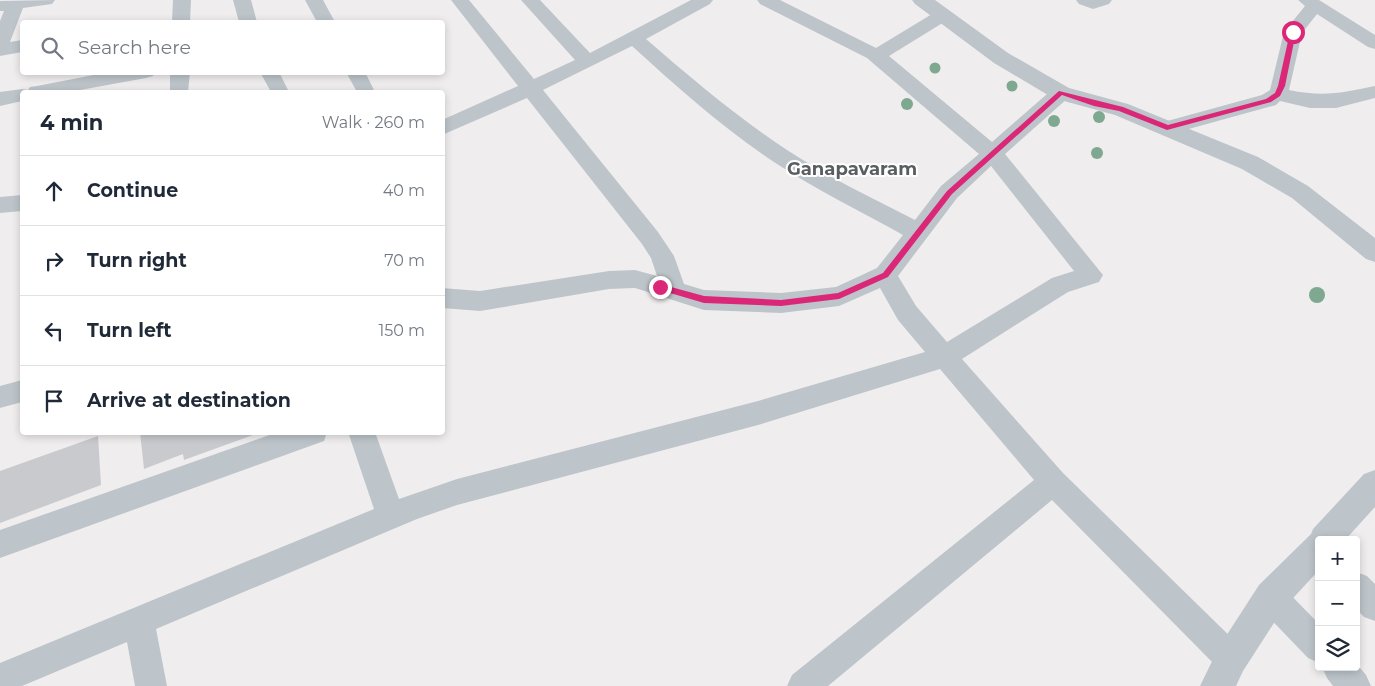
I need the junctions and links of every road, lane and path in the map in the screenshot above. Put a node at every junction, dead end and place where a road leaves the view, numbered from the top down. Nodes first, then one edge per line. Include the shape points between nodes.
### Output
1 (46, 0) edge
2 (182, 0) edge
3 (242, 0) edge
4 (314, 0) edge
5 (460, 0) edge
6 (530, 0) edge
7 (704, 0) edge
8 (766, 0) edge
9 (924, 0) edge
10 (1085, 0) edge
11 (1103, 0) edge
12 (1311, 3) edge
13 (8, 5) edge
14 (943, 15) junction
15 (181, 20) edge
16 (247, 20) edge
17 (325, 20) edge
18 (635, 39) junction
19 (1375, 43) edge
20 (0, 44) edge
21 (20, 46) edge
22 (0, 50) edge
23 (874, 54) junction
24 (588, 62) junction
25 (130, 75) edge
26 (180, 75) edge
27 (271, 75) edge
28 (357, 75) edge
29 (48, 90) edge
30 (179, 90) edge
31 (279, 90) edge
32 (365, 90) edge
33 (530, 90) junction
34 (1375, 92) edge
35 (1061, 93) junction
36 (1277, 94) junction
37 (20, 95) edge
38 (0, 99) edge
39 (445, 127) edge
40 (1167, 128) junction
41 (993, 154) junction
42 (20, 202) edge
43 (0, 205) edge
44 (918, 232) junction
45 (1375, 252) edge
46 (885, 275) junction
47 (674, 291) junction
48 (445, 298) edge
49 (946, 356) junction
50 (20, 391) edge
51 (0, 397) edge
52 (306, 435) edge
53 (362, 435) edge
54 (1053, 482) junction
55 (1375, 484) edge
56 (390, 516) junction
57 (1329, 536) edge
58 (0, 544) edge
59 (1315, 551) edge
60 (1360, 592) edge
61 (1271, 597) junction
62 (1375, 606) edge
63 (139, 622) junction
64 (1315, 644) edge
65 (1342, 671) edge
66 (1224, 673) edge
67 (0, 679) edge
68 (151, 686) edge
69 (802, 686) edge
70 (1356, 686) edge

1 - 13 street
2 - 15 street
3 - 16 street
4 - 17 street
5 - 33 street
6 - 24 street
7 - 18 street
8 - 23 street
9 - 14 street
10 - 11 street via 1093,4
12 - 19 street
12 - 36 street via 1293,32
13 - 20 street
14 - 23 street via 881,53
14 - 35 street via 1001,58
18 - 24 street
18 - 44 street via 763,144
21 - 22 street
23 - 41 street
24 - 33 street
25 - 29 street
26 - 30 street
27 - 31 street
28 - 32 street
33 - 39 street
33 - 47 street via 650,238 662,256
34 - 36 street via 1336,101 1310,101
35 - 40 street via 1120,109
35 - 41 street
36 - 40 street via 1268,100
37 - 38 street
40 - 45 street via 1250,163 1300,192
41 - 44 street via 949,192
41 - 49 street via 1092,275 1060,285
42 - 43 street
44 - 46 street
46 - 47 street via 839,296 781,303 704,300
46 - 49 street via 908,313
47 - 48 street via 635,279 609,280 480,301
49 - 54 street
49 - 56 street via 758,413 457,492
50 - 51 street
52 - 58 street
53 - 56 street
54 - 66 street
54 - 69 street
55 - 57 street
56 - 63 street
59 - 61 street
60 - 62 street
61 - 64 street
61 - 66 street
63 - 67 street
63 - 68 street
65 - 70 street

